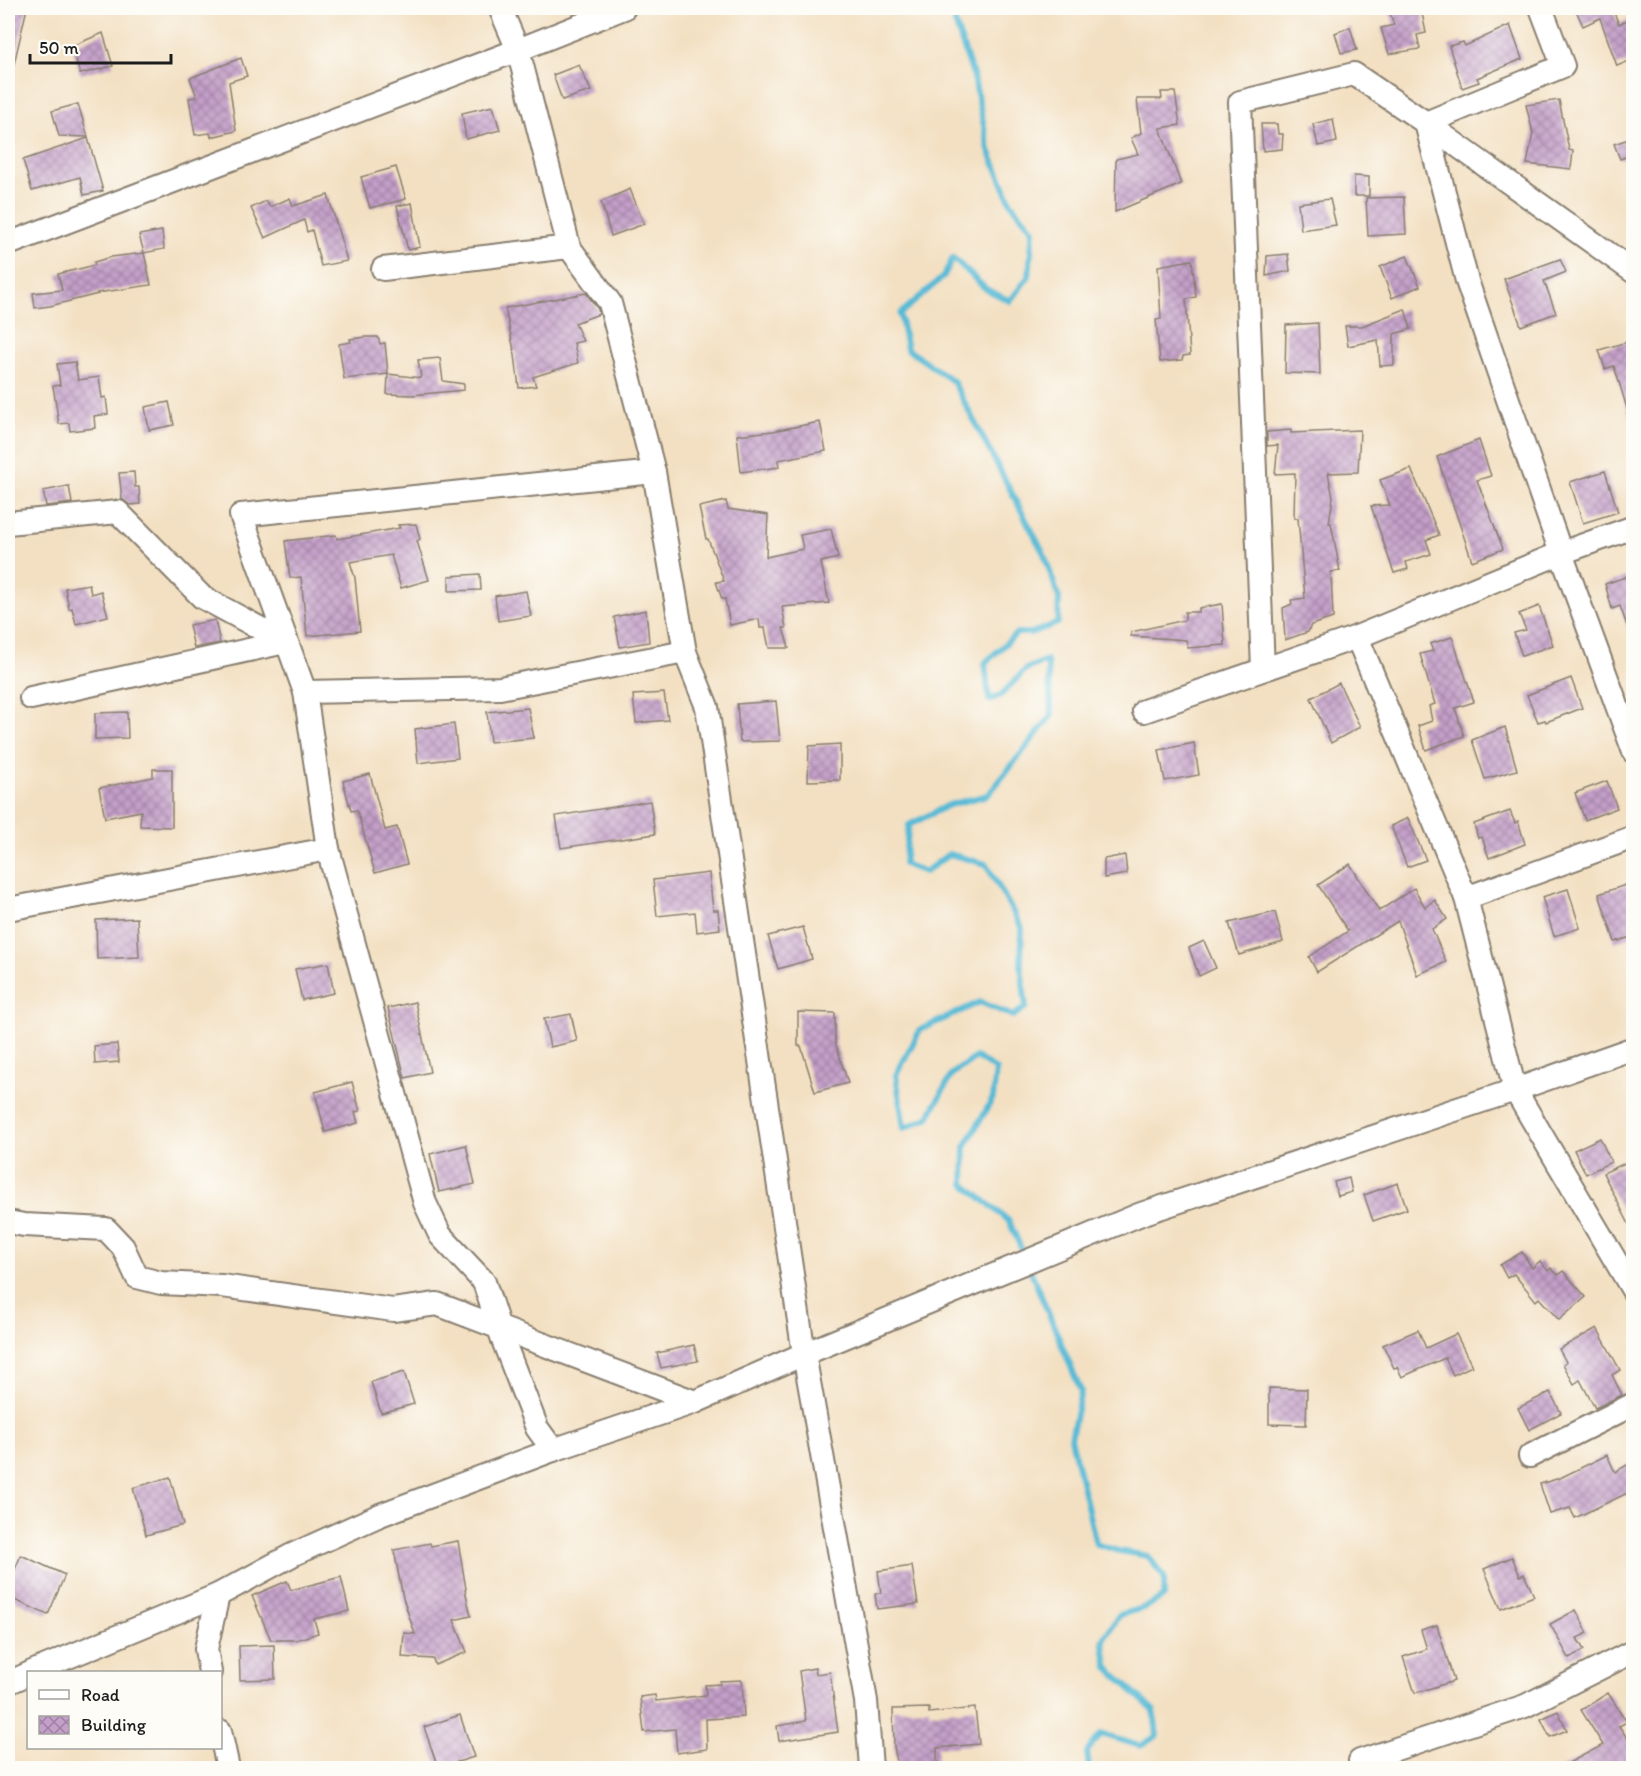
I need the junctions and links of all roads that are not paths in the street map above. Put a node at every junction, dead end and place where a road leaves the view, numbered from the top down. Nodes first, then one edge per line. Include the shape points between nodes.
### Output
1 (500, 8) edge
2 (624, 8) edge
3 (1541, 8) edge
4 (518, 50) junction
5 (1426, 123) junction
6 (8, 244) edge
7 (569, 247) junction
8 (383, 269) dead end
9 (1634, 272) edge
10 (654, 472) junction
11 (8, 523) edge
12 (1634, 528) edge
13 (1561, 553) junction
14 (1357, 637) junction
15 (285, 642) junction
16 (685, 652) junction
17 (1263, 669) junction
18 (305, 692) junction
19 (31, 698) dead end
20 (1144, 711) dead end
21 (1634, 752) edge
22 (1634, 837) edge
23 (328, 849) junction
24 (1466, 898) junction
25 (8, 909) edge
26 (1634, 1048) edge
27 (1515, 1090) junction
28 (8, 1222) edge
29 (1634, 1292) edge
30 (499, 1328) junction
31 (804, 1354) junction
32 (695, 1402) junction
33 (1634, 1404) edge
34 (554, 1450) junction
35 (1530, 1456) dead end
36 (218, 1595) junction
37 (1634, 1651) edge
38 (35, 1671) edge
39 (210, 1671) edge
40 (27, 1674) edge
41 (8, 1683) edge
42 (222, 1740) edge
43 (228, 1768) edge
44 (871, 1768) edge
45 (1364, 1768) edge

1 - 4 street
2 - 4 street
3 - 5 street via 1563,66
4 - 6 street
4 - 7 street
5 - 9 street
5 - 13 street via 1467,281
5 - 17 street via 1354,74 1240,102
7 - 8 street
7 - 10 street via 610,303
10 - 15 street via 241,515
10 - 16 street
11 - 15 street via 118,512 202,597
12 - 13 street
13 - 14 street
13 - 21 street
14 - 17 street
14 - 24 street
15 - 18 street
15 - 19 street
16 - 18 street via 500,688
16 - 31 street via 706,707
17 - 20 street
18 - 23 street
22 - 24 street
23 - 25 street
23 - 30 street via 425,1203 440,1235 484,1282
24 - 27 street
26 - 27 street
27 - 29 street
27 - 31 street via 1141,1214
28 - 30 street via 106,1229 123,1246 136,1277 161,1283 222,1286 393,1310 437,1304
30 - 32 street
30 - 34 street via 537,1428
31 - 32 street
31 - 44 street via 866,1701
32 - 34 street
33 - 35 street
34 - 36 street via 380,1515 292,1555
36 - 38 street
36 - 39 street via 206,1649
37 - 45 street via 1525,1706 1360,1761
40 - 41 street
42 - 43 street

